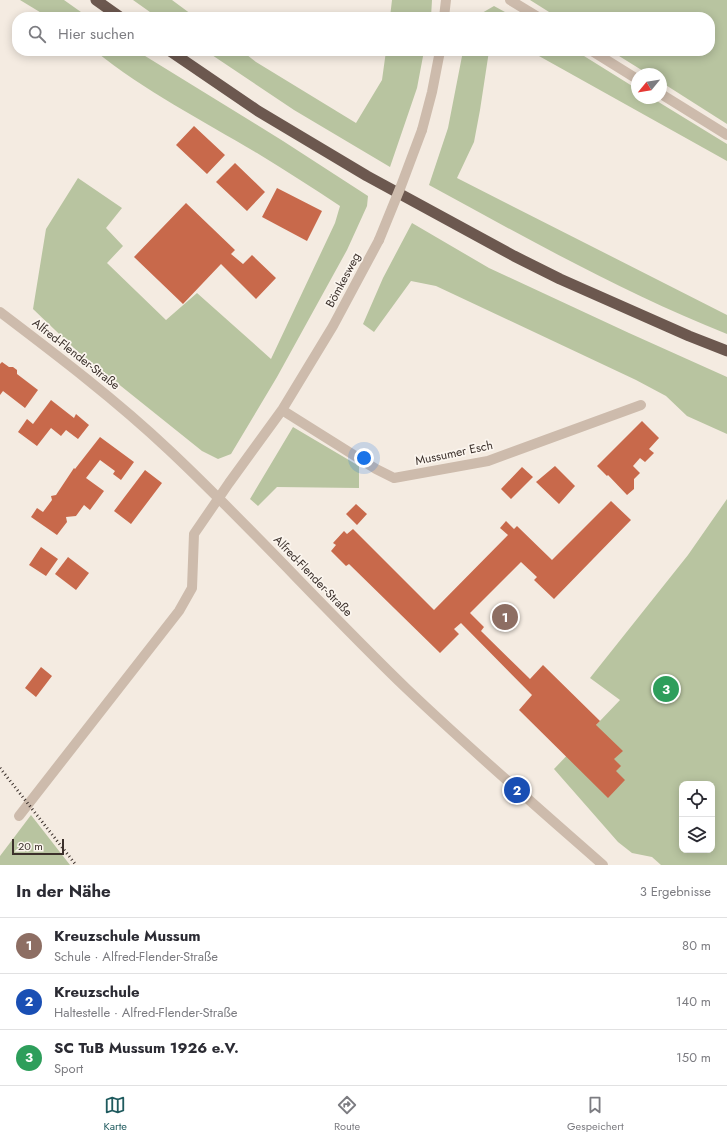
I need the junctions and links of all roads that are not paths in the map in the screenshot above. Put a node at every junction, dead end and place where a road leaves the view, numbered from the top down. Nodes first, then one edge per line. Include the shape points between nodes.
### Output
1 (96, 0) edge
2 (446, 0) edge
3 (510, 0) edge
4 (113, 12) edge
5 (445, 12) edge
6 (530, 12) edge
7 (177, 56) edge
8 (439, 56) edge
9 (600, 56) edge
10 (631, 75) edge
11 (667, 98) edge
12 (727, 135) edge
13 (0, 312) edge
14 (727, 351) edge
15 (641, 405) dead end
16 (282, 410) junction
17 (219, 498) junction
18 (19, 816) dead end
19 (603, 865) edge

1 - 4 highway
2 - 5 street
3 - 6 street
7 - 14 highway via 258,111 367,176 514,256 560,279
8 - 16 street, Bömkesweg, bridge via 422,130 379,240 333,326
9 - 10 street
11 - 12 street
13 - 17 street, Alfred-Flender-Straße via 113,401
15 - 16 street, Mussumer Esch via 488,461 394,478 376,470
16 - 17 street, Bömkesweg
17 - 18 street, Bömkesweg via 194,534 192,588 179,611
17 - 19 street, Alfred-Flender-Straße via 407,689

